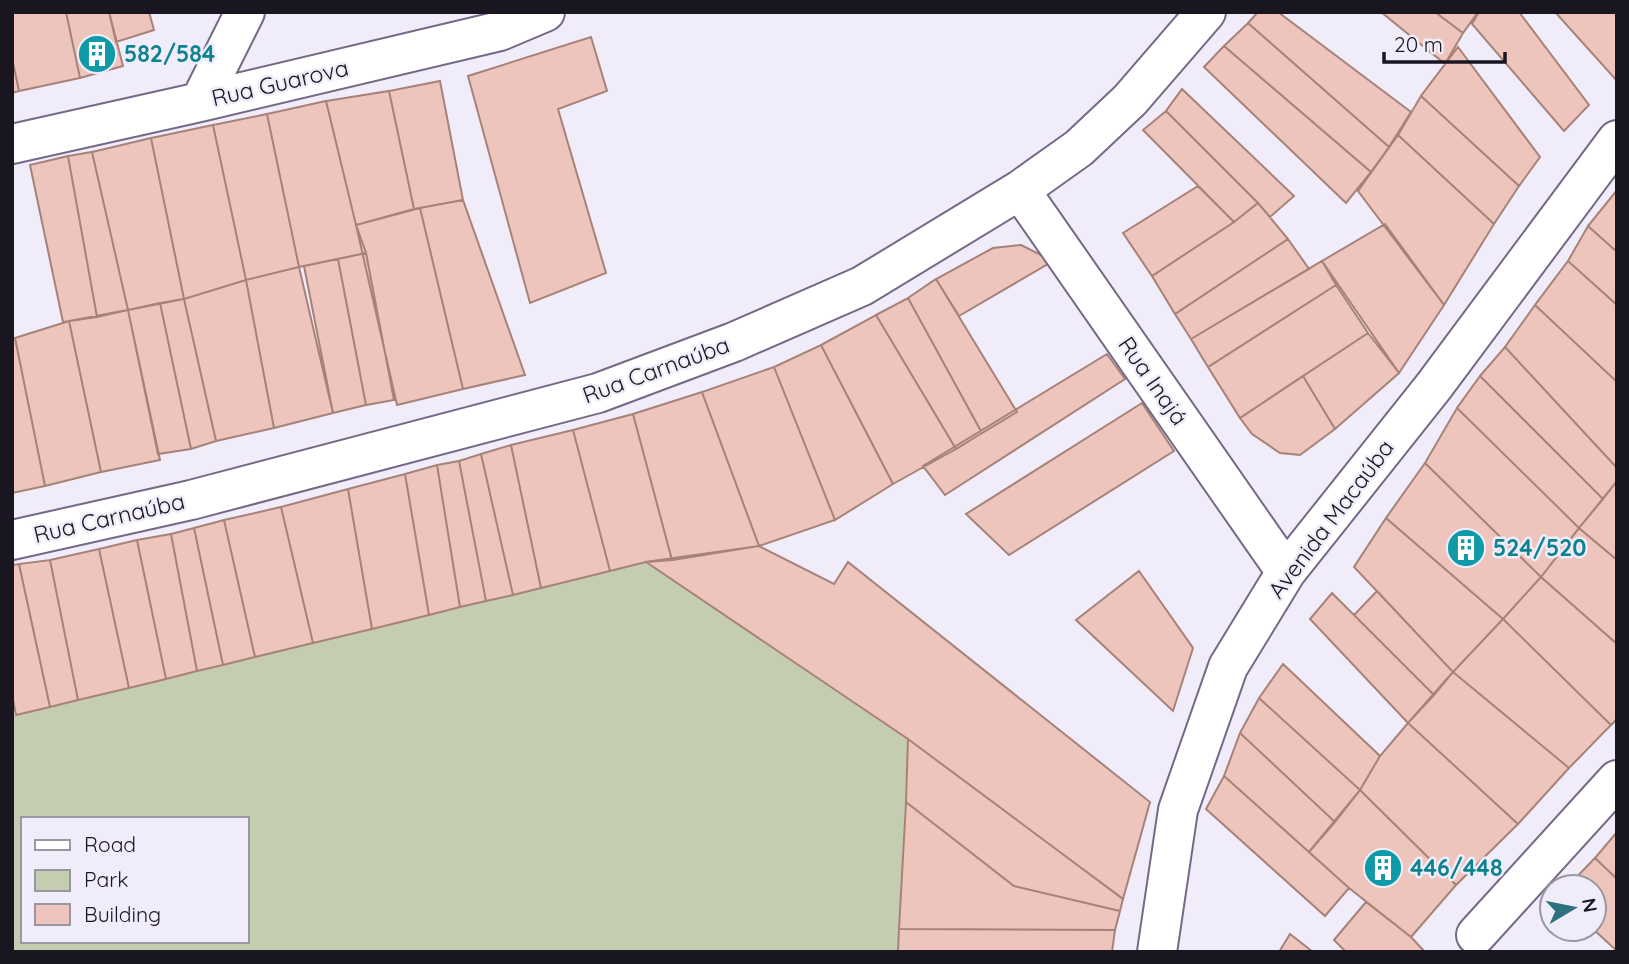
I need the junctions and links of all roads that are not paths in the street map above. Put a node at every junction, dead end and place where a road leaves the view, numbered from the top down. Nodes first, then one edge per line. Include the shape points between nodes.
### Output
1 (245, 12) edge
2 (545, 12) edge
3 (1206, 12) edge
4 (200, 102) junction
5 (1617, 140) edge
6 (12, 144) edge
7 (1020, 190) junction
8 (12, 540) edge
9 (1286, 572) junction
10 (1617, 780) edge
11 (1476, 935) dead end
12 (1157, 952) edge

1 - 4 street
2 - 4 street, Rua Guarova via 500,31
3 - 7 street, Rua Carnaúba via 1130,100 1079,148
4 - 6 street, Rua Guarova
5 - 9 street, Avenida Macaúba via 1434,386
7 - 8 street, Rua Carnaúba via 862,286 734,342 598,393 191,500
7 - 9 street, Rua Inajá
9 - 12 street, Avenida Macaúba via 1228,667 1178,810
10 - 11 street

